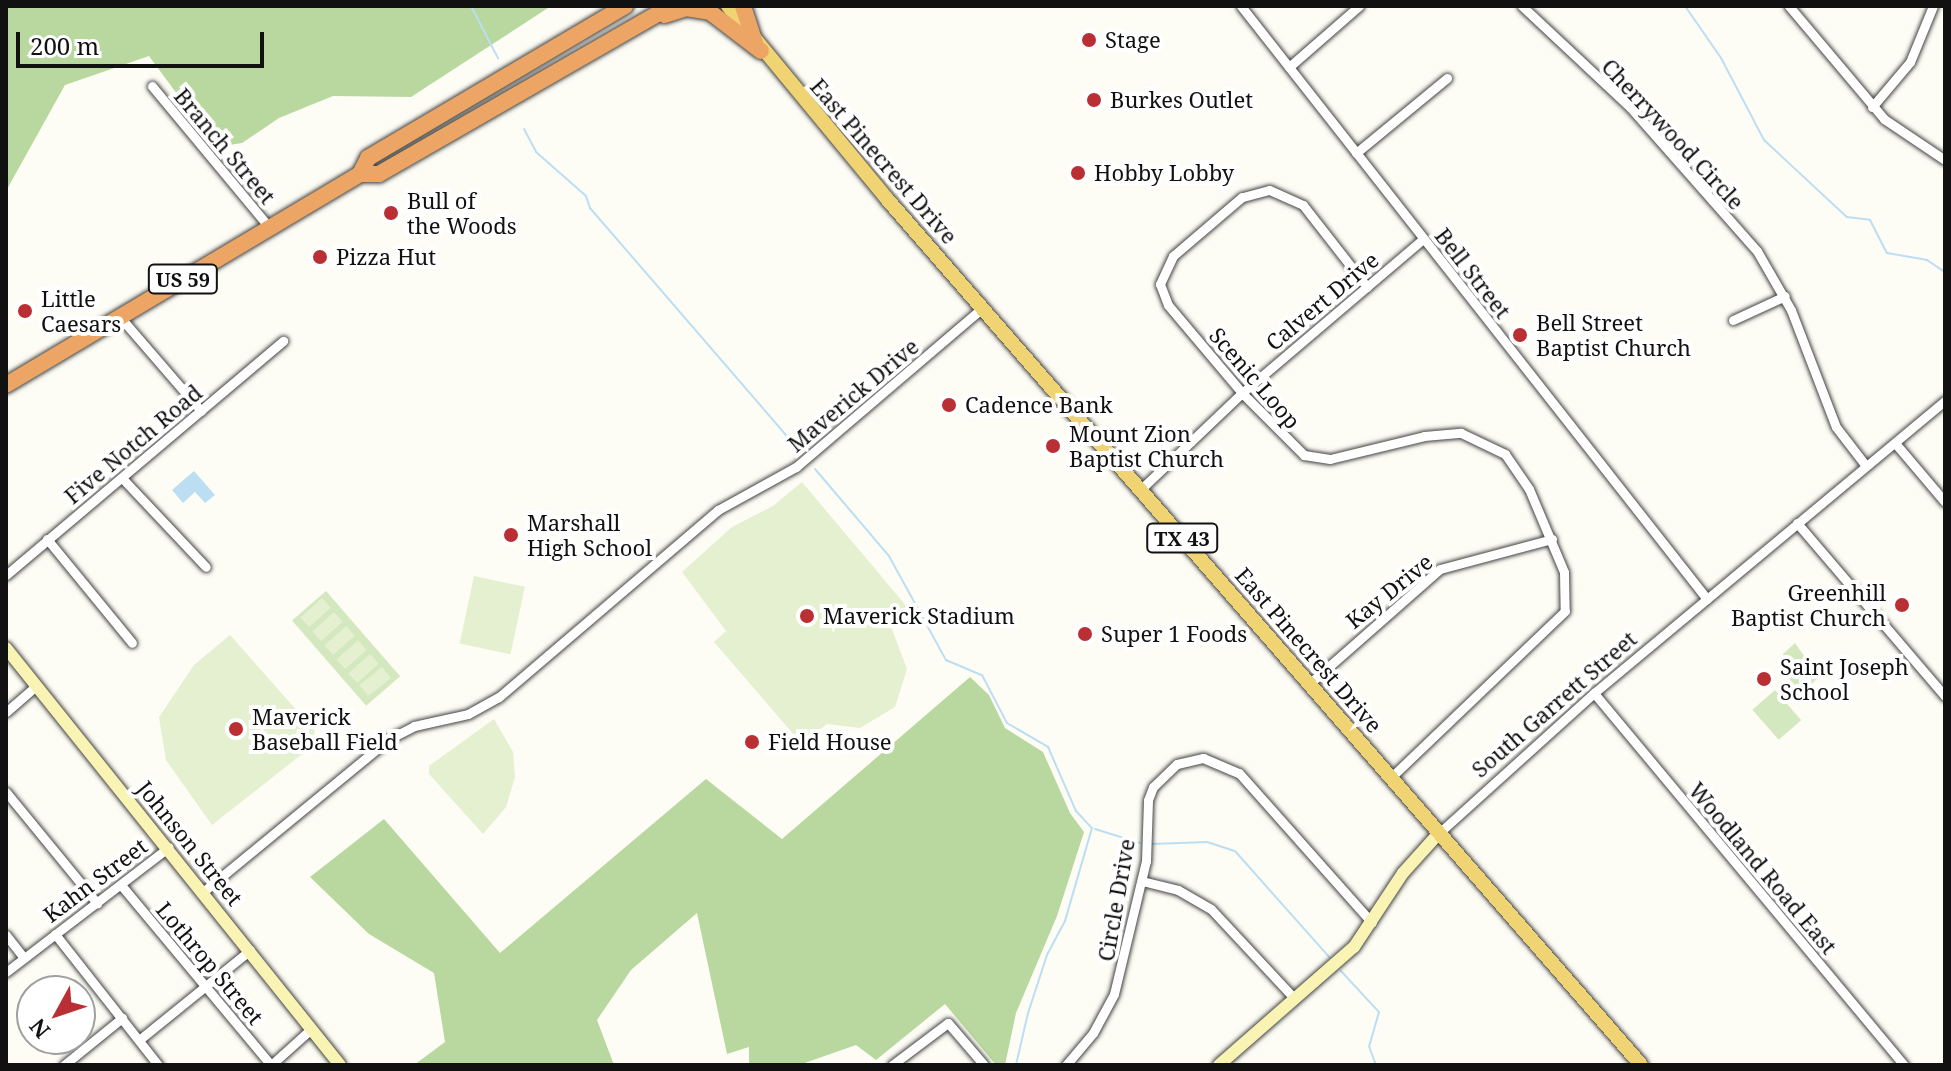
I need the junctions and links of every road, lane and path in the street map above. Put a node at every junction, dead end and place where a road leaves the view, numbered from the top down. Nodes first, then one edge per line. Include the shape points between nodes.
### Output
1 (625, 6) edge
2 (671, 6) edge
3 (728, 6) edge
4 (743, 6) edge
5 (1241, 6) edge
6 (1359, 6) edge
7 (1522, 6) edge
8 (1789, 6) edge
9 (1933, 6) edge
10 (644, 22) junction
11 (758, 47) junction
12 (1289, 67) junction
13 (1447, 78) dead end
14 (152, 86) dead end
15 (1872, 107) junction
16 (1356, 153) junction
17 (1945, 160) edge
18 (360, 174) junction
19 (270, 228) junction
20 (1423, 239) junction
21 (1367, 287) junction
22 (1785, 296) junction
23 (982, 308) junction
24 (120, 317) junction
25 (1733, 320) dead end
26 (283, 341) dead end
27 (6, 385) edge
28 (1242, 393) junction
29 (1945, 401) edge
30 (201, 411) junction
31 (1895, 443) junction
32 (1866, 466) junction
33 (122, 478) junction
34 (1140, 490) junction
35 (1945, 502) edge
36 (1797, 523) junction
37 (47, 539) junction
38 (1552, 539) junction
39 (206, 567) dead end
40 (6, 575) edge
41 (1707, 599) junction
42 (132, 643) dead end
43 (6, 648) edge
44 (1309, 684) junction
45 (37, 685) junction
46 (1594, 693) junction
47 (1945, 696) edge
48 (6, 712) edge
49 (1390, 778) junction
50 (6, 792) edge
51 (1439, 833) junction
52 (169, 847) junction
53 (1142, 881) junction
54 (121, 885) junction
55 (204, 891) junction
56 (97, 903) junction
57 (1372, 923) junction
58 (55, 934) junction
59 (6, 935) edge
60 (250, 950) junction
61 (23, 957) junction
62 (6, 972) edge
63 (205, 986) junction
64 (1295, 999) junction
65 (122, 1018) junction
66 (311, 1029) junction
67 (139, 1040) junction
68 (64, 1065) edge
69 (158, 1065) edge
70 (271, 1065) edge
71 (340, 1065) edge
72 (892, 1065) edge
73 (984, 1065) edge
74 (1066, 1065) edge
75 (1219, 1065) edge
76 (1641, 1065) edge
77 (1904, 1065) edge

1 - 18 highway, US 59 via 368,158
2 - 10 highway, US 59
3 - 11 main road, East Pinecrest Drive / TX 43
4 - 11 highway
5 - 12 street, Bell Street
6 - 12 street
7 - 22 street, Cherrywood Circle via 1638,116 1757,251
8 - 15 street
9 - 15 street via 1910,62
10 - 11 highway via 680,10 703,10
10 - 18 highway, US 59 via 379,174
11 - 23 main road, East Pinecrest Drive / TX 43
12 - 16 street, Bell Street
13 - 16 street
14 - 19 street, Branch Street
15 - 17 street via 1910,140
16 - 20 street, Bell Street
18 - 19 highway, US 59
19 - 24 highway, US 59
20 - 21 street, Calvert Drive
20 - 41 street, Bell Street
21 - 28 street, Calvert Drive
21 - 28 street, Scenic Loop via 1297,200 1263,190 1237,201 1169,260 1160,284 1168,305
22 - 25 street
22 - 32 street, Cherrywood Circle via 1831,417
23 - 34 main road, East Pinecrest Drive / TX 43
23 - 55 street, Maverick Drive via 802,463 718,510 499,697 468,714 414,726 389,739
24 - 27 highway, US 59
24 - 30 street
26 - 30 street, Five Notch Road
28 - 34 street, Calvert Drive
28 - 38 street, Scenic Loop via 1289,446 1320,459 1445,432 1483,440 1516,467
29 - 31 street, South Garrett Street
30 - 33 street, Five Notch Road
31 - 32 street, South Garrett Street
31 - 35 street
32 - 36 street, South Garrett Street
33 - 37 street, Five Notch Road
33 - 39 street
34 - 44 main road, East Pinecrest Drive / TX 43
36 - 41 street, South Garrett Street
36 - 47 street
37 - 40 street, Five Notch Road
37 - 42 street
38 - 44 street, Kay Drive via 1456,562 1433,573
38 - 49 street, Scenic Loop via 1567,580 1562,617
41 - 46 street, South Garrett Street
43 - 45 street, Johnson Street
44 - 49 main road, East Pinecrest Drive / TX 43
45 - 48 street
45 - 52 street, Johnson Street
46 - 51 street, South Garrett Street
46 - 77 street, Woodland Road East
49 - 51 main road, East Pinecrest Drive / TX 43
50 - 56 street
51 - 57 street, South Garrett Street via 1403,873
51 - 76 main road, East Pinecrest Drive / TX 43
52 - 54 street, Kahn Street
52 - 55 street, Johnson Street
53 - 57 street, Circle Drive via 1146,808 1153,787 1177,764 1212,759 1246,780
53 - 64 street via 1205,904
53 - 74 street, Circle Drive via 1114,994 1093,1033
54 - 56 street, Kahn Street
54 - 63 street, Lothrop Street
55 - 60 street, Johnson Street
56 - 58 street, Kahn Street
57 - 64 street, South Garrett Street via 1348,953
58 - 61 street, Kahn Street
58 - 65 street
59 - 61 street
60 - 63 street
60 - 66 street, Johnson Street
61 - 62 street, Kahn Street
63 - 67 street
63 - 70 street, Lothrop Street
64 - 75 street, South Garrett Street
65 - 67 street
65 - 68 street
66 - 70 street
66 - 71 street, Johnson Street
67 - 69 street
72 - 73 street via 948,1023

